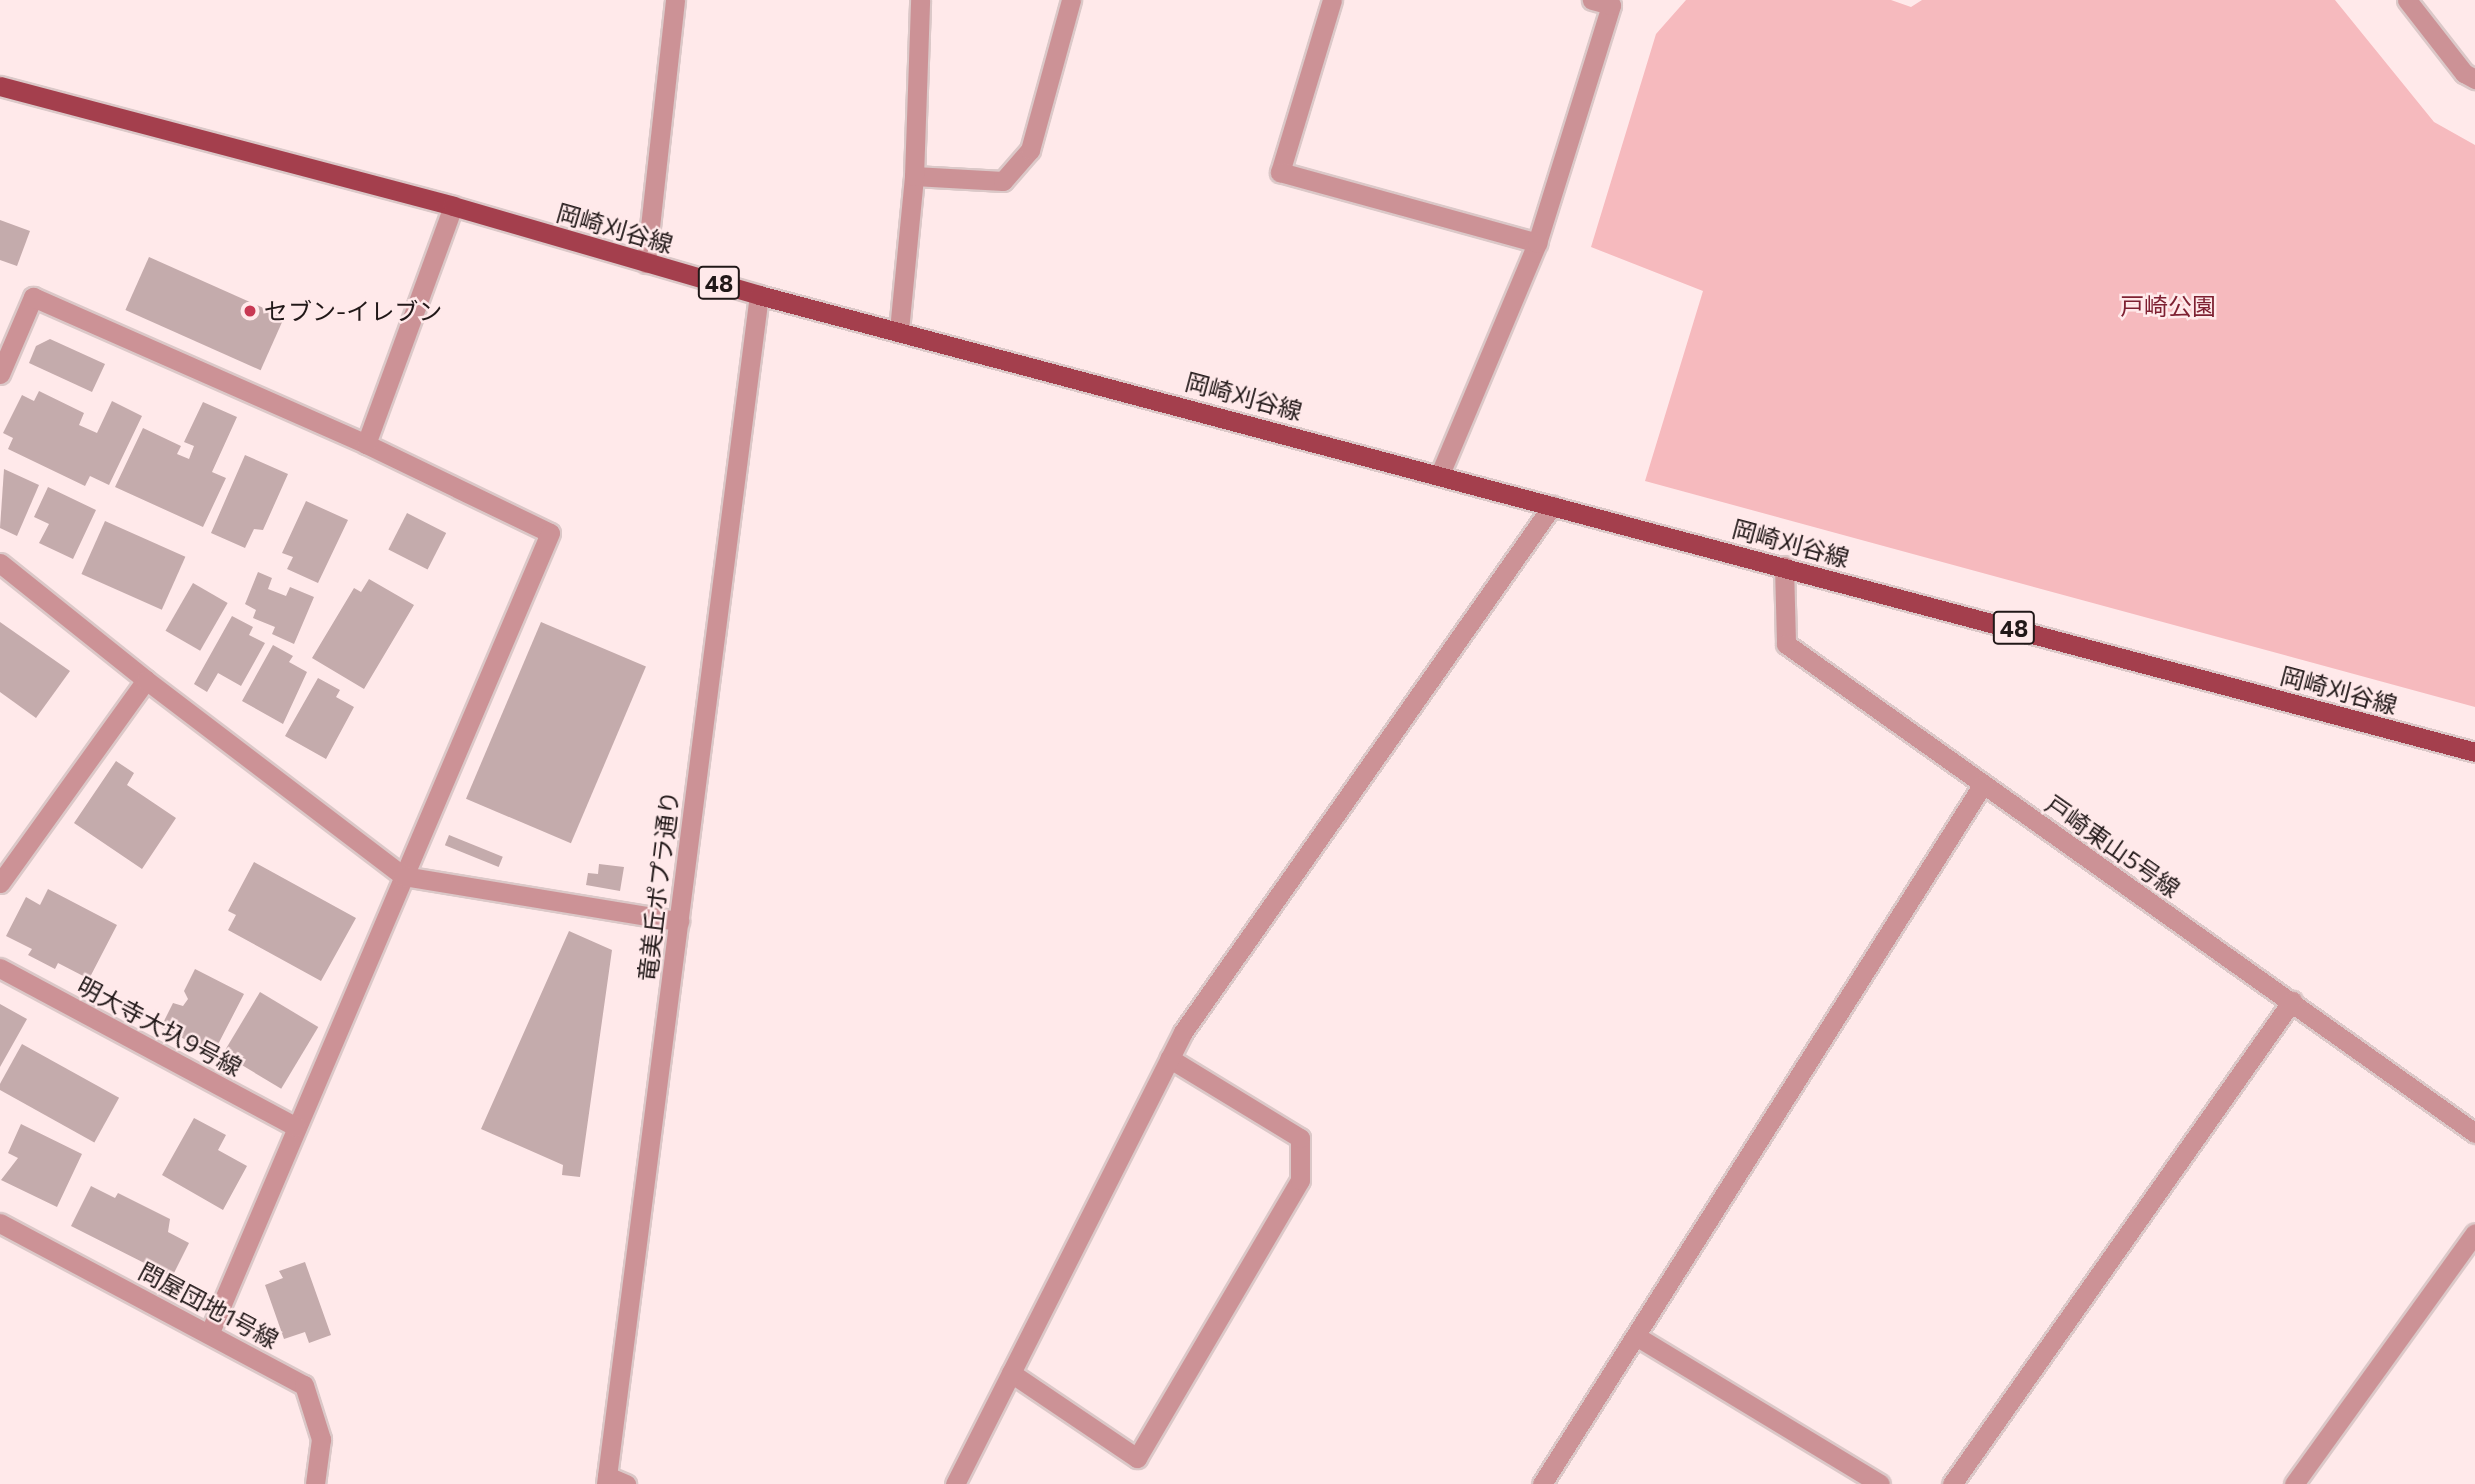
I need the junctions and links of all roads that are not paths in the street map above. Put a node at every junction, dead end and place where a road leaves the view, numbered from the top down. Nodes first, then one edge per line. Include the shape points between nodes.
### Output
1 (675, 0) edge
2 (920, 0) edge
3 (1071, 0) edge
4 (1332, 0) edge
5 (1592, 0) edge
6 (2407, 0) edge
7 (2475, 79) edge
8 (0, 86) edge
9 (914, 176) junction
10 (453, 206) junction
11 (1537, 243) junction
12 (646, 263) junction
13 (760, 295) junction
14 (899, 330) junction
15 (0, 374) edge
16 (366, 443) junction
17 (1440, 474) junction
18 (1552, 506) junction
19 (0, 563) edge
20 (1784, 566) junction
21 (146, 680) junction
22 (2475, 752) edge
23 (1983, 784) junction
24 (403, 876) junction
25 (0, 883) edge
26 (679, 921) junction
27 (0, 968) edge
28 (2292, 1002) junction
29 (1169, 1058) junction
30 (296, 1127) junction
31 (2475, 1133) edge
32 (0, 1223) edge
33 (2475, 1233) edge
34 (209, 1332) junction
35 (1636, 1336) junction
36 (1011, 1373) junction
37 (607, 1480) edge
38 (315, 1484) edge
39 (626, 1484) edge
40 (955, 1484) edge
41 (1542, 1484) edge
42 (1880, 1484) edge
43 (1952, 1484) edge
44 (2294, 1484) edge

1 - 12 street
2 - 9 street
3 - 9 street via 1030,150 1003,181
4 - 11 street via 1280,172
5 - 11 street via 1611,5
6 - 7 street via 2464,73
8 - 10 main road, 岡崎刈谷線 / 48
9 - 14 street
10 - 12 main road, 岡崎刈谷線 / 48
10 - 16 street
11 - 17 street
12 - 13 main road, 岡崎刈谷線 / 48
13 - 14 main road, 岡崎刈谷線 / 48
13 - 26 street, 竜美丘ポプラ通り
14 - 17 main road, 岡崎刈谷線 / 48
15 - 16 street via 33,297
16 - 24 street via 550,533
17 - 18 main road, 岡崎刈谷線 / 48
18 - 20 main road, 岡崎刈谷線 / 48
18 - 29 street
19 - 21 street
20 - 22 main road, 岡崎刈谷線 / 48
20 - 23 street, 戸崎東山5号線 via 1786,644
21 - 24 street
21 - 25 street
23 - 28 street, 戸崎東山5号線
23 - 35 street
24 - 26 street
24 - 30 street
26 - 37 street, 竜美丘ポプラ通り
27 - 30 street, 明大寺大圦9号線
28 - 31 street, 戸崎東山5号線
28 - 43 street
29 - 36 street
29 - 36 street via 1300,1138 1300,1180 1137,1458
30 - 34 street
32 - 34 street, 問屋団地1号線
33 - 44 street
34 - 38 street, 問屋団地1号線 via 304,1385 321,1439
35 - 41 street
35 - 42 street
36 - 40 street
37 - 39 street

